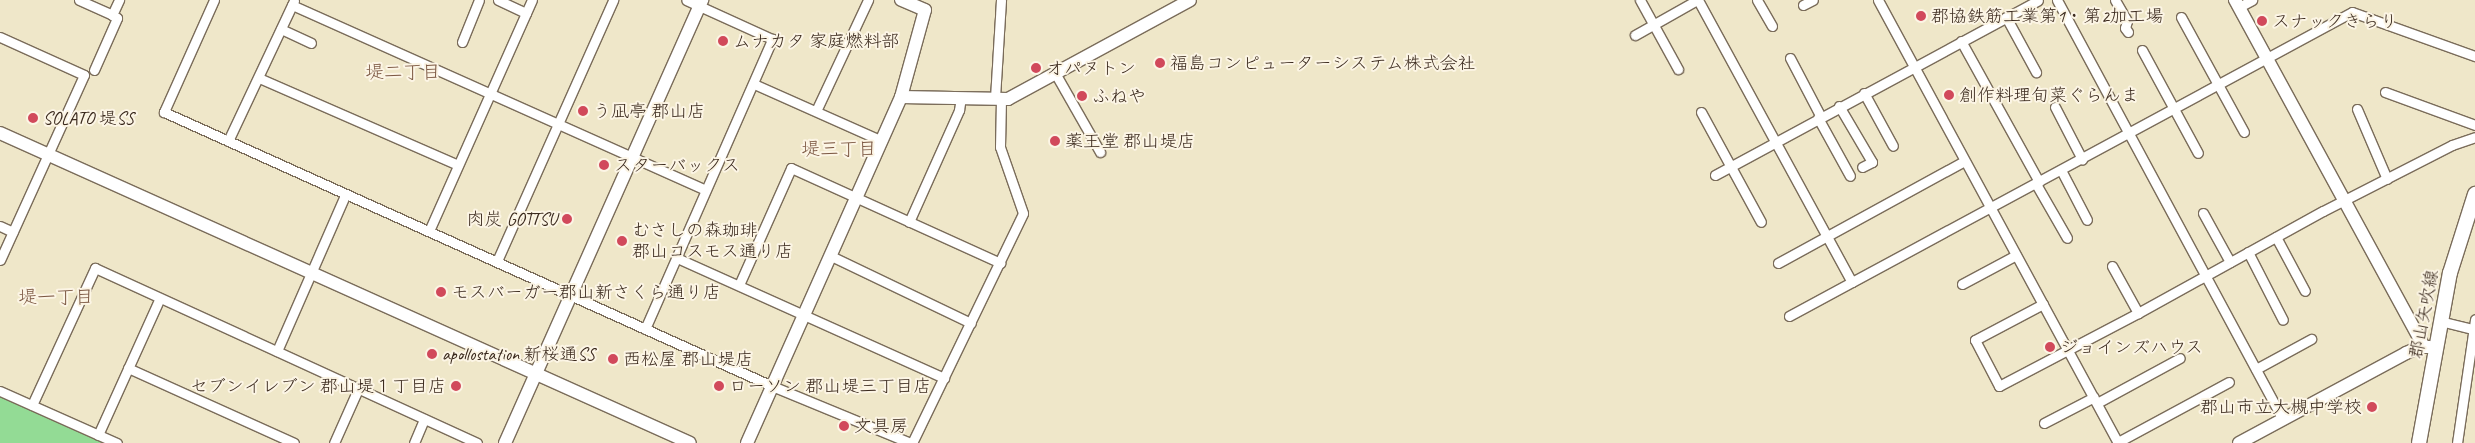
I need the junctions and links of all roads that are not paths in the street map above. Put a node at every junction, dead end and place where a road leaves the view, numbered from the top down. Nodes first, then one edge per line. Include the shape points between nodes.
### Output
1 (79, 0) edge
2 (119, 0) edge
3 (214, 0) edge
4 (479, 0) edge
5 (498, 0) edge
6 (532, 0) edge
7 (613, 0) edge
8 (686, 0) edge
9 (868, 0) edge
10 (901, 0) edge
11 (1000, 0) edge
12 (1190, 0) edge
13 (1640, 0) edge
14 (1698, 0) edge
15 (1757, 0) edge
16 (1813, 0) edge
17 (1878, 0) edge
18 (2038, 0) edge
19 (2057, 0) edge
20 (2115, 0) edge
21 (2252, 0) edge
22 (294, 2) edge
23 (700, 3) edge
24 (2237, 3) edge
25 (926, 5) edge
26 (1802, 6) dead end
27 (526, 13) junction
28 (112, 15) junction
29 (2006, 17) junction
30 (2181, 17) dead end
31 (1653, 24) junction
32 (1772, 26) dead end
33 (281, 29) junction
34 (2128, 32) dead end
35 (1635, 34) dead end
36 (0, 37) edge
37 (1961, 41) junction
38 (311, 42) dead end
39 (462, 42) dead end
40 (2142, 50) dead end
41 (2475, 56) edge
42 (1790, 58) dead end
43 (2266, 58) junction
44 (1913, 66) junction
45 (1678, 69) dead end
46 (94, 70) dead end
47 (2036, 72) dead end
48 (1055, 73) junction
49 (259, 78) junction
50 (754, 84) junction
51 (2217, 84) junction
52 (2386, 92) dead end
53 (490, 93) junction
54 (1864, 93) junction
55 (901, 97) junction
56 (962, 98) junction
57 (998, 99) junction
58 (1839, 106) junction
59 (2055, 107) dead end
60 (2173, 109) junction
61 (2356, 109) dead end
62 (816, 111) junction
63 (1701, 112) dead end
64 (1819, 117) junction
65 (558, 123) junction
66 (2475, 125) edge
67 (2244, 132) dead end
68 (0, 133) edge
69 (2129, 133) junction
70 (2475, 137) edge
71 (228, 141) junction
72 (882, 141) junction
73 (1776, 141) junction
74 (1893, 146) dead end
75 (1100, 152) dead end
76 (2198, 153) dead end
77 (48, 155) junction
78 (633, 157) junction
79 (2082, 158) junction
80 (1964, 161) junction
81 (458, 166) junction
82 (1730, 166) junction
83 (1862, 167) dead end
84 (2061, 170) junction
85 (1715, 175) dead end
86 (1850, 176) dead end
87 (2387, 179) junction
88 (2037, 183) junction
89 (706, 190) junction
90 (2475, 194) edge
91 (345, 195) junction
92 (857, 199) junction
93 (2344, 200) junction
94 (1990, 209) junction
95 (2203, 213) dead end
96 (2087, 220) dead end
97 (908, 222) junction
98 (1761, 222) dead end
99 (0, 226) edge
100 (429, 231) junction
101 (13, 232) junction
102 (1827, 236) junction
103 (2276, 237) junction
104 (2067, 238) dead end
105 (2248, 252) junction
106 (831, 256) junction
107 (2016, 256) junction
108 (676, 258) junction
109 (0, 260) edge
110 (497, 261) junction
111 (2230, 262) junction
112 (1000, 263) junction
113 (1778, 263) dead end
114 (2112, 266) dead end
115 (311, 273) junction
116 (2205, 276) junction
117 (1852, 282) junction
118 (1962, 284) dead end
119 (739, 285) junction
120 (2305, 291) dead end
121 (570, 295) junction
122 (160, 298) junction
123 (2043, 304) junction
124 (2138, 313) junction
125 (805, 315) junction
126 (1789, 316) dead end
127 (2475, 319) edge
128 (2283, 320) dead end
129 (2440, 321) junction
130 (971, 323) junction
131 (645, 329) junction
132 (2474, 329) edge
133 (2311, 339) dead end
134 (2430, 348) junction
135 (2068, 350) junction
136 (277, 351) junction
137 (2180, 358) dead end
138 (128, 368) junction
139 (2256, 369) junction
140 (534, 374) junction
141 (944, 378) junction
142 (2229, 382) dead end
143 (772, 386) junction
144 (358, 389) junction
145 (0, 390) edge
146 (2095, 400) junction
147 (32, 405) junction
148 (424, 419) junction
149 (2283, 419) junction
150 (2044, 423) dead end
151 (98, 435) junction
152 (117, 443) edge
153 (294, 443) edge
154 (334, 443) edge
155 (414, 443) edge
156 (477, 443) edge
157 (505, 443) edge
158 (690, 443) edge
159 (747, 443) edge
160 (911, 443) edge
161 (2118, 443) edge
162 (2239, 443) edge
163 (2419, 443) edge
164 (2457, 443) edge

1 - 28 street
2 - 28 street
3 - 71 street via 164,112
4 - 39 street
5 - 27 street
6 - 27 street
7 - 65 street
8 - 23 street
9 - 62 street
10 - 25 street
11 - 57 street
12 - 48 street
13 - 31 street
14 - 31 street
14 - 73 street
15 - 32 street
16 - 26 street
17 - 44 street
18 - 29 street
19 - 69 street
20 - 34 street via 2127,22 2125,28
21 - 24 street
22 - 33 street
22 - 53 street
23 - 50 street via 772,38
23 - 78 street
24 - 43 street
25 - 55 street
27 - 53 street
28 - 46 street via 117,18
29 - 37 street
29 - 47 street
30 - 51 street
31 - 35 street
31 - 45 street
33 - 38 street
33 - 49 street
36 - 77 street via 84,74
37 - 44 street
37 - 88 street
40 - 60 street
41 - 43 street via 2352,12
42 - 64 street
43 - 51 street
43 - 93 street
44 - 54 street
44 - 80 street
48 - 57 street via 1008,99
48 - 75 street
49 - 71 street
49 - 81 street
50 - 62 street
50 - 89 street
51 - 60 street
51 - 67 street
52 - 66 street
53 - 65 street
53 - 81 street
54 - 58 street
54 - 74 street
55 - 56 street
55 - 72 street
56 - 57 street
56 - 97 street
57 - 112 street via 1000,147 1023,213
58 - 64 street
58 - 83 street via 1872,162
59 - 79 street
60 - 69 street
60 - 76 street
61 - 87 street
62 - 72 street
63 - 82 street
64 - 73 street
64 - 86 street
65 - 78 street
65 - 110 street
68 - 77 street
69 - 79 street
69 - 116 street
70 - 87 street via 2452,145
71 - 91 street
72 - 92 street
73 - 82 street
73 - 102 street
77 - 101 street
77 - 115 street
78 - 89 street
78 - 121 street
79 - 84 street
80 - 94 street
80 - 102 street
81 - 100 street
82 - 85 street
82 - 98 street
84 - 88 street
84 - 96 street
87 - 93 street
88 - 94 street
88 - 104 street
89 - 108 street
90 - 129 main road, 郡山矢吹線 via 2450,272
91 - 100 street
91 - 115 street
92 - 97 street
92 - 106 street
92 - 119 street via 791,168
93 - 103 street
93 - 134 street
94 - 107 street
94 - 117 street
95 - 111 street
97 - 112 street
99 - 101 street
100 - 110 street
101 - 109 street
102 - 113 street
102 - 117 street
103 - 105 street
103 - 120 street
105 - 111 street
105 - 128 street
106 - 125 street
106 - 130 street
107 - 118 street
107 - 123 street
108 - 119 street
108 - 131 street
110 - 121 street
111 - 116 street
112 - 130 street
114 - 124 street
115 - 136 street
115 - 140 street
116 - 124 street
116 - 139 street
117 - 126 street
119 - 125 street
121 - 131 street
121 - 140 street
122 - 136 street
122 - 138 street
122 - 147 street via 95,268
123 - 135 street
123 - 135 street via 1975,340 2000,386
124 - 135 street
125 - 141 street
125 - 143 street
127 - 132 street
129 - 132 street
129 - 134 main road, 郡山矢吹線
130 - 141 street
131 - 143 street
132 - 164 street
133 - 139 street
134 - 149 street via 2406,354
134 - 163 main road, 郡山矢吹線
135 - 146 street
136 - 144 street
137 - 146 street
138 - 151 street
138 - 153 street
139 - 149 street
140 - 157 street
140 - 158 street
141 - 160 street
142 - 161 street
143 - 159 street
143 - 160 street
144 - 148 street
144 - 154 street
145 - 147 street
146 - 150 street
146 - 161 street
147 - 151 street
148 - 155 street
148 - 156 street
149 - 162 street
151 - 152 street

